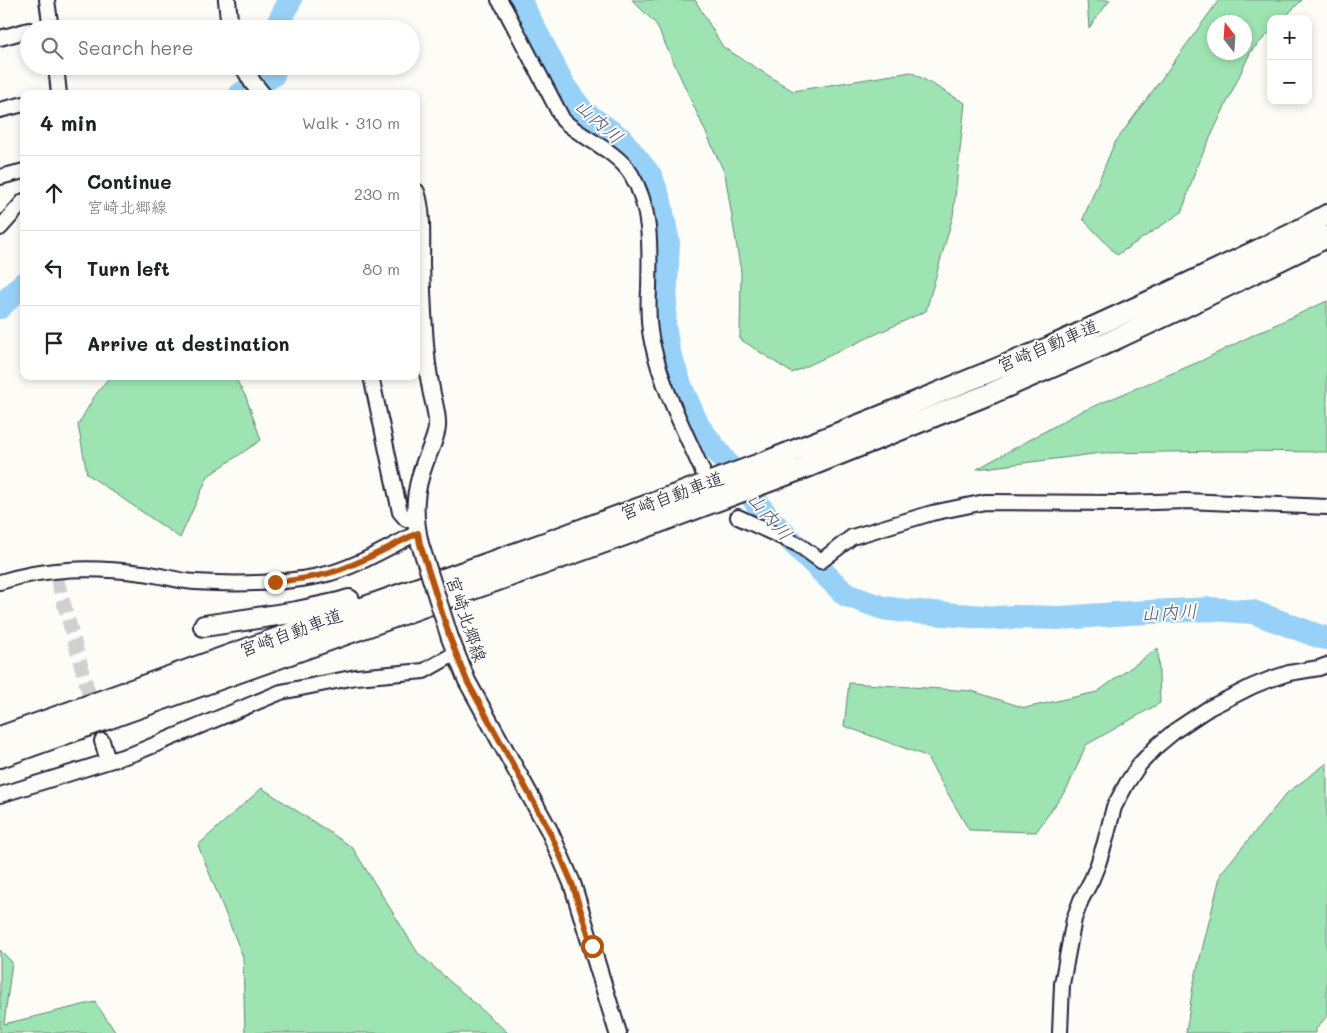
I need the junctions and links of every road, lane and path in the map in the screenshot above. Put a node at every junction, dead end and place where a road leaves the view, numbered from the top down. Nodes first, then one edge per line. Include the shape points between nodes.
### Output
1 (47, 0) edge
2 (227, 0) edge
3 (500, 0) edge
4 (50, 20) edge
5 (229, 20) edge
6 (20, 32) edge
7 (0, 38) edge
8 (57, 75) edge
9 (248, 75) edge
10 (59, 90) edge
11 (259, 90) edge
12 (20, 105) edge
13 (0, 110) edge
14 (20, 172) edge
15 (0, 177) edge
16 (20, 206) edge
17 (420, 215) edge
18 (1327, 215) edge
19 (0, 228) edge
20 (1327, 237) edge
21 (372, 380) edge
22 (702, 470) dead end
23 (1327, 508) edge
24 (738, 517) dead end
25 (418, 533) junction
26 (544, 543) junction
27 (0, 582) edge
28 (204, 626) dead end
29 (456, 653) junction
30 (1327, 665) edge
31 (0, 737) edge
32 (102, 741) tunnel mouth
33 (0, 757) edge
34 (108, 761) junction
35 (0, 795) edge
36 (618, 1033) edge
37 (1060, 1033) edge

1 - 4 street
2 - 5 main road
3 - 22 street via 563,120 620,161 631,174 642,198 649,236 651,342 668,395
6 - 7 street
8 - 10 street
9 - 11 main road
12 - 13 street
14 - 15 street
16 - 19 street
17 - 25 main road, 宮崎北郷線 via 426,356 438,428 417,492
18 - 26 highway, 宮崎自動車道 via 1050,346 861,425
20 - 33 highway, 宮崎自動車道 via 1105,344 802,469 601,544
21 - 25 street via 400,512
23 - 24 street via 1186,501 985,502 852,536 821,560 799,545
25 - 27 street via 361,561 304,579 194,582 95,568 56,575 16,577
25 - 29 main road, 宮崎北郷線, bridge
26 - 28 highway via 501,550 339,603
26 - 31 highway, 宮崎自動車道
29 - 34 street via 424,671 356,678 282,692 135,753
29 - 36 main road, 宮崎北郷線 via 467,681 549,830 572,883
30 - 37 street via 1268,680 1209,708 1158,745 1126,783 1114,807 1098,864 1074,919 1062,984
32 - 34 street
34 - 35 street

